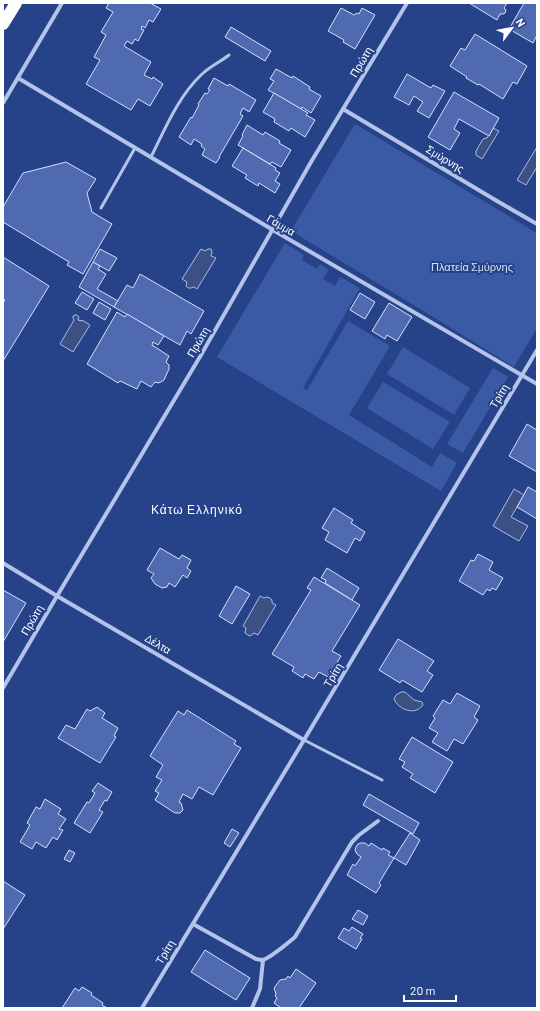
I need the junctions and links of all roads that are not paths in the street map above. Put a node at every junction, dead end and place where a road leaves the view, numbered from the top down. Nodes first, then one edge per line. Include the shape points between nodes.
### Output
1 (16, 3) edge
2 (62, 3) edge
3 (407, 3) edge
4 (3, 24) edge
5 (229, 55) dead end
6 (18, 78) junction
7 (3, 103) edge
8 (343, 109) junction
9 (135, 148) junction
10 (151, 157) junction
11 (101, 208) dead end
12 (537, 224) edge
13 (273, 230) junction
14 (537, 350) edge
15 (522, 375) junction
16 (537, 384) edge
17 (3, 563) edge
18 (57, 596) junction
19 (3, 688) edge
20 (304, 740) junction
21 (382, 780) dead end
22 (378, 822) dead end
23 (193, 924) junction
24 (263, 960) junction
25 (142, 1008) edge
26 (252, 1008) edge

1 - 4 highway
2 - 6 street
3 - 8 street, Πρώτη
5 - 10 lane via 202,74 189,88
6 - 7 street
6 - 9 street, Γάμμα
8 - 12 street, Σμύρνης
8 - 13 street, Πρώτη
9 - 10 street, Γάμμα
9 - 11 lane
10 - 13 street, Γάμμα
13 - 15 street, Γάμμα
13 - 18 street, Πρώτη via 202,355
14 - 15 street, Τρίτη
15 - 16 street, Γάμμα
15 - 20 street, Τρίτη
17 - 18 street, Δέλτα
18 - 19 street, Πρώτη
18 - 20 street, Δέλτα
20 - 21 lane
20 - 23 street, Τρίτη
22 - 24 street via 352,842 295,937 286,946
23 - 24 street via 256,959
23 - 25 street, Τρίτη
24 - 26 street via 260,989

